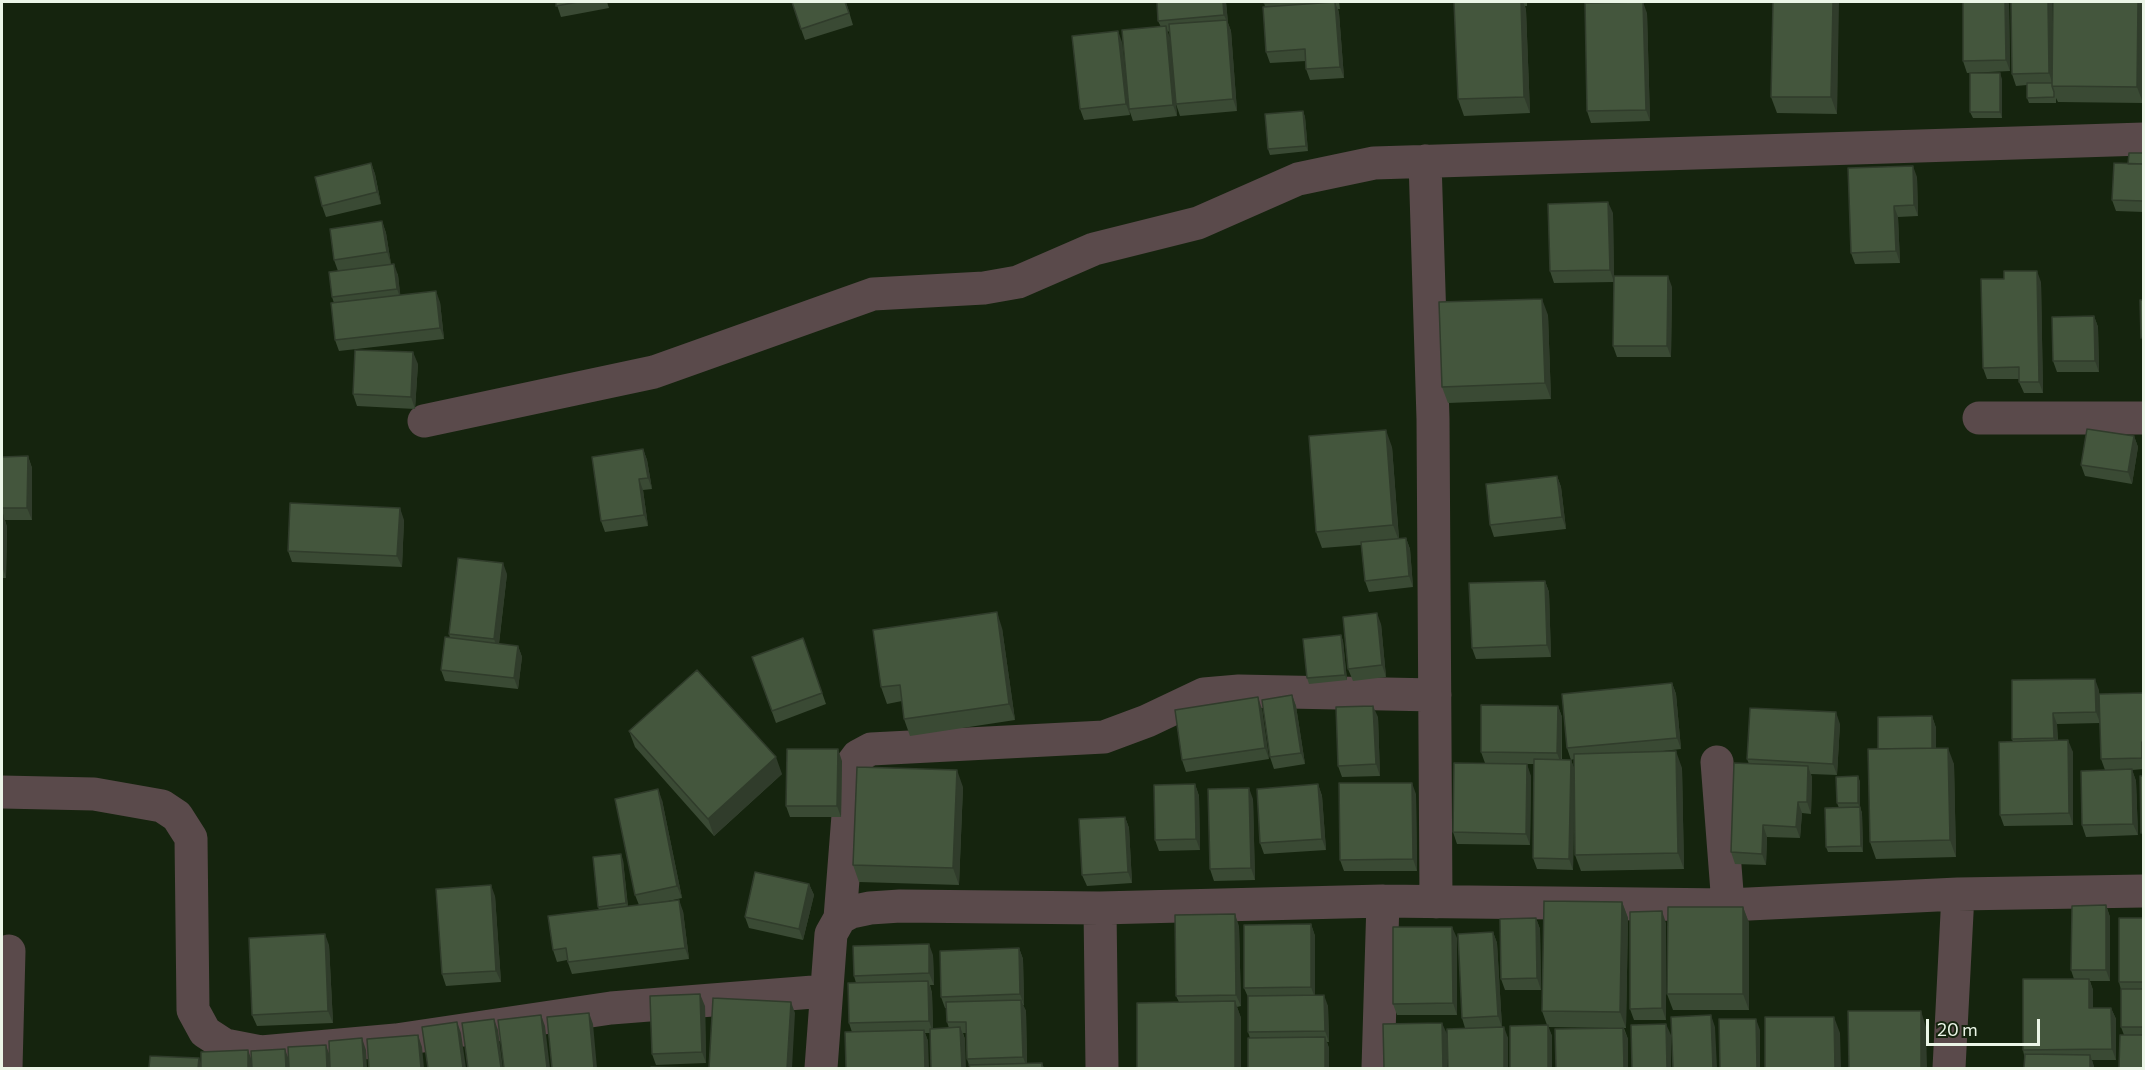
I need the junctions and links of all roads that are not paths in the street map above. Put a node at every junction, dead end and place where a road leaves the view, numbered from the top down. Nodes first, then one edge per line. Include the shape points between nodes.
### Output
1 (2144, 138) edge
2 (1425, 161) junction
3 (1979, 418) dead end
4 (2144, 418) edge
5 (424, 421) dead end
6 (1435, 695) junction
7 (1717, 762) dead end
8 (2, 792) edge
9 (2144, 891) edge
10 (1958, 894) junction
11 (1383, 901) junction
12 (1436, 902) junction
13 (1728, 905) junction
14 (1100, 908) junction
15 (840, 918) junction
16 (9, 951) dead end
17 (826, 991) junction
18 (6, 1068) edge
19 (821, 1068) edge
20 (1102, 1068) edge
21 (1378, 1068) edge
22 (1949, 1068) edge

1 - 2 street
2 - 5 street via 1374,163 1298,179 1198,223 1094,249 1018,282 984,288 873,294 654,372
2 - 6 street via 1433,419
3 - 4 street
6 - 12 street
6 - 15 street via 1239,691 1204,694 1104,736 871,749 852,764
7 - 13 street
8 - 17 street via 94,794 162,806 177,816 191,838 193,1010 205,1032 225,1046 261,1052 396,1040 610,1008
9 - 10 street
10 - 13 street
10 - 22 street
11 - 12 street
11 - 14 street
11 - 21 street
12 - 13 street
14 - 15 street via 900,906 870,908
14 - 20 street
15 - 17 street via 831,934
16 - 18 street
17 - 19 street

